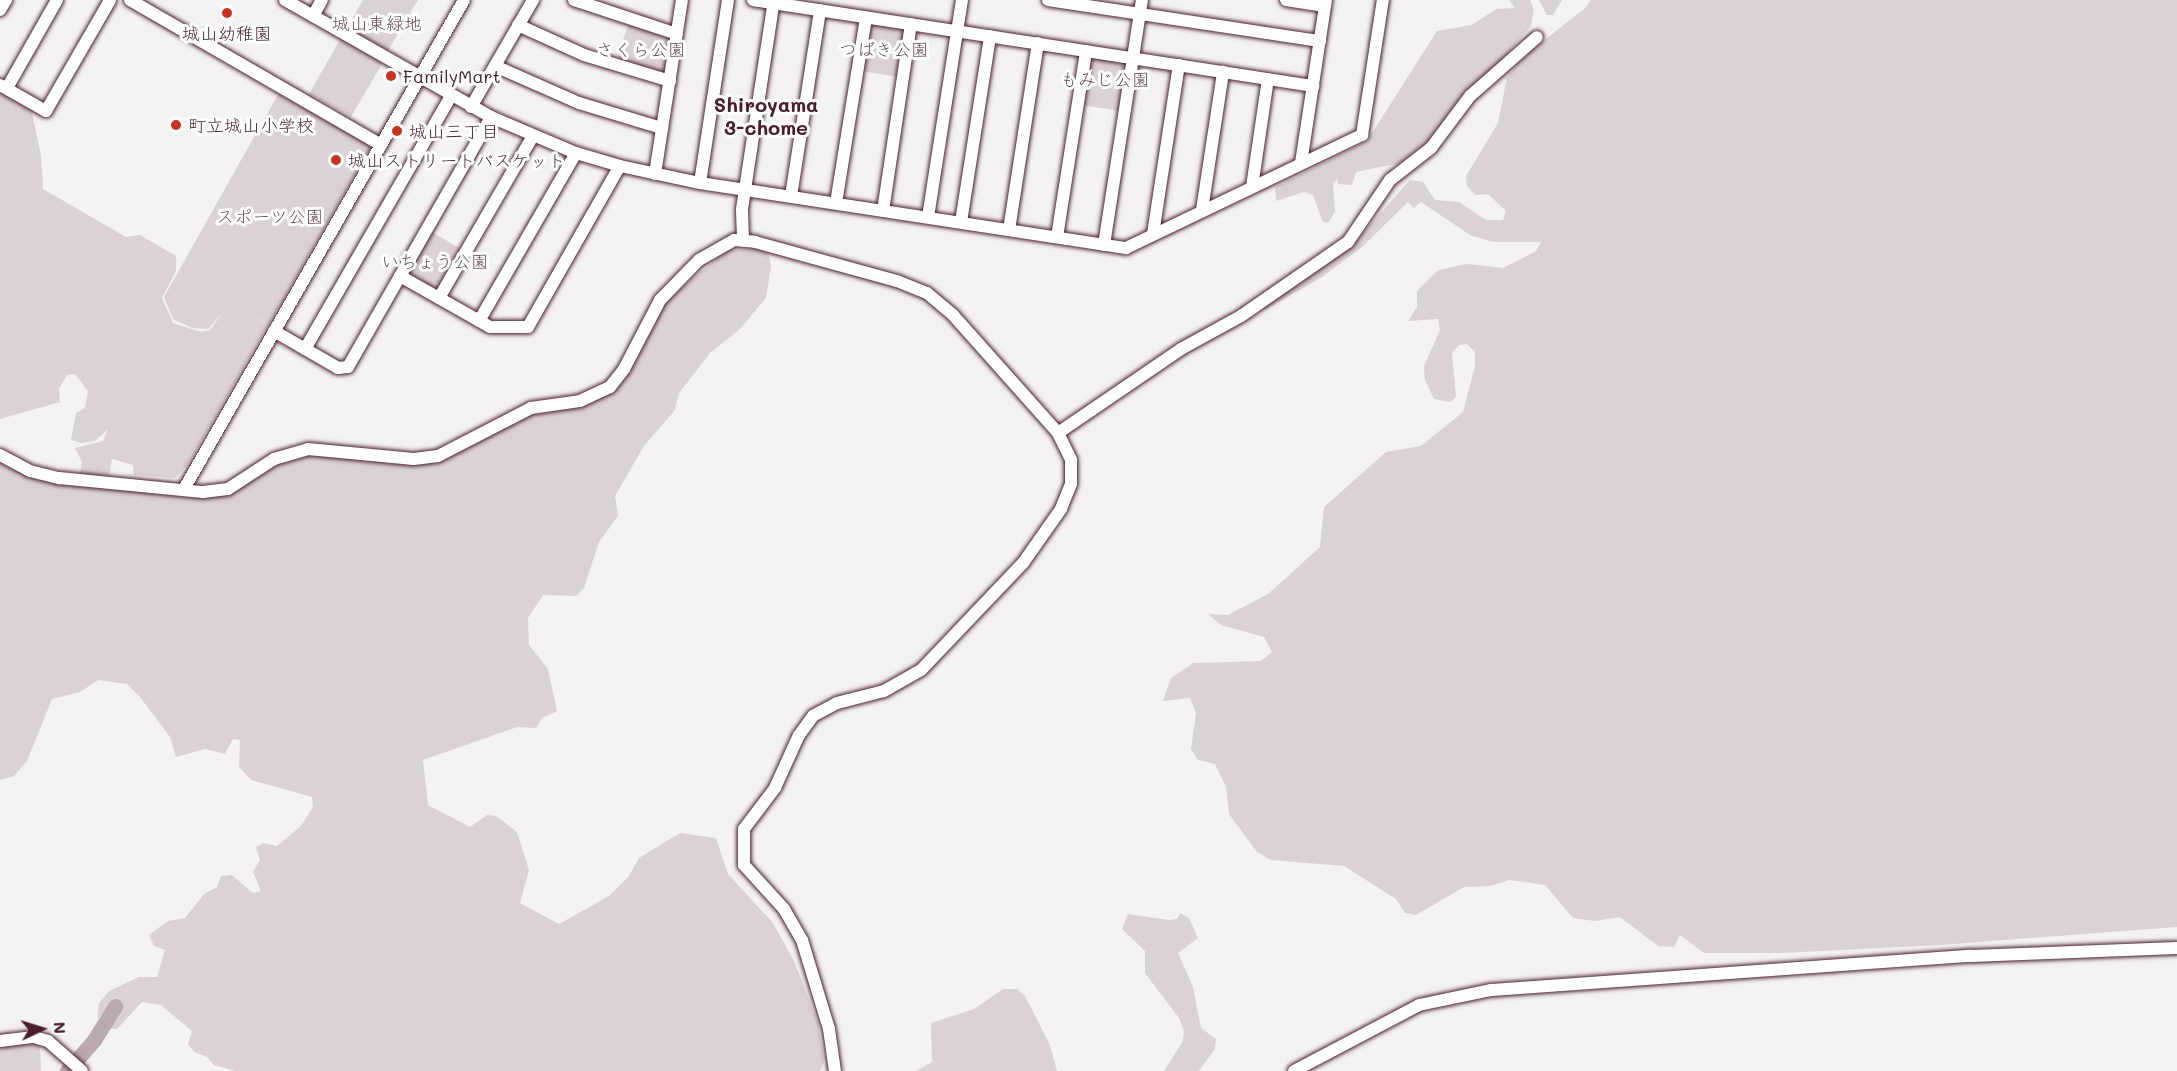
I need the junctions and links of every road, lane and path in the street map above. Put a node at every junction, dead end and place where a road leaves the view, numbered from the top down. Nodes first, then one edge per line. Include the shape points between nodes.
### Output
1 (6, 0) edge
2 (57, 0) edge
3 (110, 0) edge
4 (130, 0) edge
5 (285, 0) edge
6 (322, 0) edge
7 (464, 0) edge
8 (533, 0) edge
9 (574, 0) edge
10 (682, 0) edge
11 (728, 0) edge
12 (753, 0) edge
13 (962, 0) edge
14 (1048, 0) edge
15 (1142, 0) edge
16 (1286, 0) edge
17 (1383, 0) edge
18 (773, 1) edge
19 (1326, 3) edge
20 (0, 9) edge
21 (820, 10) junction
22 (1140, 13) junction
23 (313, 16) junction
24 (866, 17) junction
25 (912, 24) junction
26 (518, 25) junction
27 (957, 31) junction
28 (677, 34) junction
29 (990, 36) junction
30 (1537, 37) dead end
31 (1320, 41) junction
32 (1038, 43) junction
33 (1086, 51) junction
34 (1133, 58) junction
35 (1179, 65) junction
36 (495, 66) junction
37 (1223, 72) junction
38 (420, 77) junction
39 (1268, 79) junction
40 (670, 81) junction
41 (3, 86) edge
42 (1313, 86) junction
43 (451, 96) junction
44 (471, 107) junction
45 (491, 117) junction
46 (662, 128) junction
47 (533, 136) junction
48 (381, 144) junction
49 (576, 153) junction
50 (1301, 163) junction
51 (620, 166) junction
52 (655, 174) junction
53 (700, 183) junction
54 (1252, 187) junction
55 (745, 189) junction
56 (790, 196) junction
57 (836, 203) junction
58 (883, 210) junction
59 (1202, 210) junction
60 (928, 217) junction
61 (961, 222) junction
62 (1009, 230) junction
63 (1153, 234) junction
64 (1057, 237) junction
65 (743, 239) junction
66 (1104, 245) junction
67 (400, 276) junction
68 (440, 298) junction
69 (479, 321) junction
70 (274, 331) junction
71 (305, 349) junction
72 (1058, 433) junction
73 (0, 455) edge
74 (183, 489) junction
75 (2177, 948) edge
76 (0, 1041) edge
77 (82, 1071) edge
78 (835, 1071) edge
79 (1294, 1071) edge

1 - 20 street
2 - 41 street
3 - 41 street via 46,111
4 - 48 street
5 - 23 street
6 - 23 street
7 - 38 street
8 - 26 street
9 - 28 street
10 - 28 street
11 - 53 street
12 - 18 street
13 - 27 street
14 - 22 street
15 - 22 street
16 - 19 street
17 - 50 street via 1362,135
18 - 21 street
18 - 55 street
19 - 31 street
21 - 24 street
21 - 56 street
22 - 31 street
22 - 34 street
23 - 38 street
24 - 25 street
24 - 57 street
25 - 27 street
25 - 58 street
26 - 36 street
26 - 40 street via 584,55
27 - 29 street
27 - 60 street
28 - 40 street
29 - 32 street
29 - 61 street
30 - 72 street via 1470,96 1431,148 1390,180 1348,242
31 - 42 street
32 - 33 street
32 - 62 street
33 - 34 street
33 - 64 street
34 - 35 street
34 - 66 street
35 - 37 street
35 - 63 street
36 - 44 street
36 - 46 street via 579,104
37 - 39 street
37 - 59 street
38 - 43 street
38 - 48 street
39 - 42 street
39 - 54 street
40 - 46 street
42 - 50 street
43 - 44 street
43 - 71 street
44 - 45 street
45 - 47 street
45 - 67 street
46 - 52 street
47 - 49 street
47 - 68 street
48 - 70 street
49 - 51 street
49 - 69 street
50 - 54 street
51 - 52 street
51 - 69 street via 528,327 490,327
52 - 53 street
53 - 55 street
54 - 59 street
55 - 56 street
55 - 65 street
56 - 57 street
57 - 58 street
58 - 60 street
59 - 63 street
60 - 61 street
61 - 62 street
62 - 64 street
63 - 66 street via 1126,248
64 - 66 street
65 - 72 street via 897,281 927,293 953,315
65 - 74 street via 706,255 660,300 624,369 610,387 597,395 571,404 531,408 438,456 414,459 308,449 274,459 228,489
67 - 68 street
67 - 71 street via 345,369
68 - 69 street
70 - 71 street
70 - 74 street
72 - 78 street via 1071,460 1071,484 1061,509 1023,563 921,670 884,691 837,703 813,716 799,735 775,788 744,829 744,865 784,909 802,940 829,1029
73 - 74 street via 30,471 59,478
75 - 79 street via 1971,956 1491,990 1419,1005
76 - 77 street via 34,1037 48,1041

